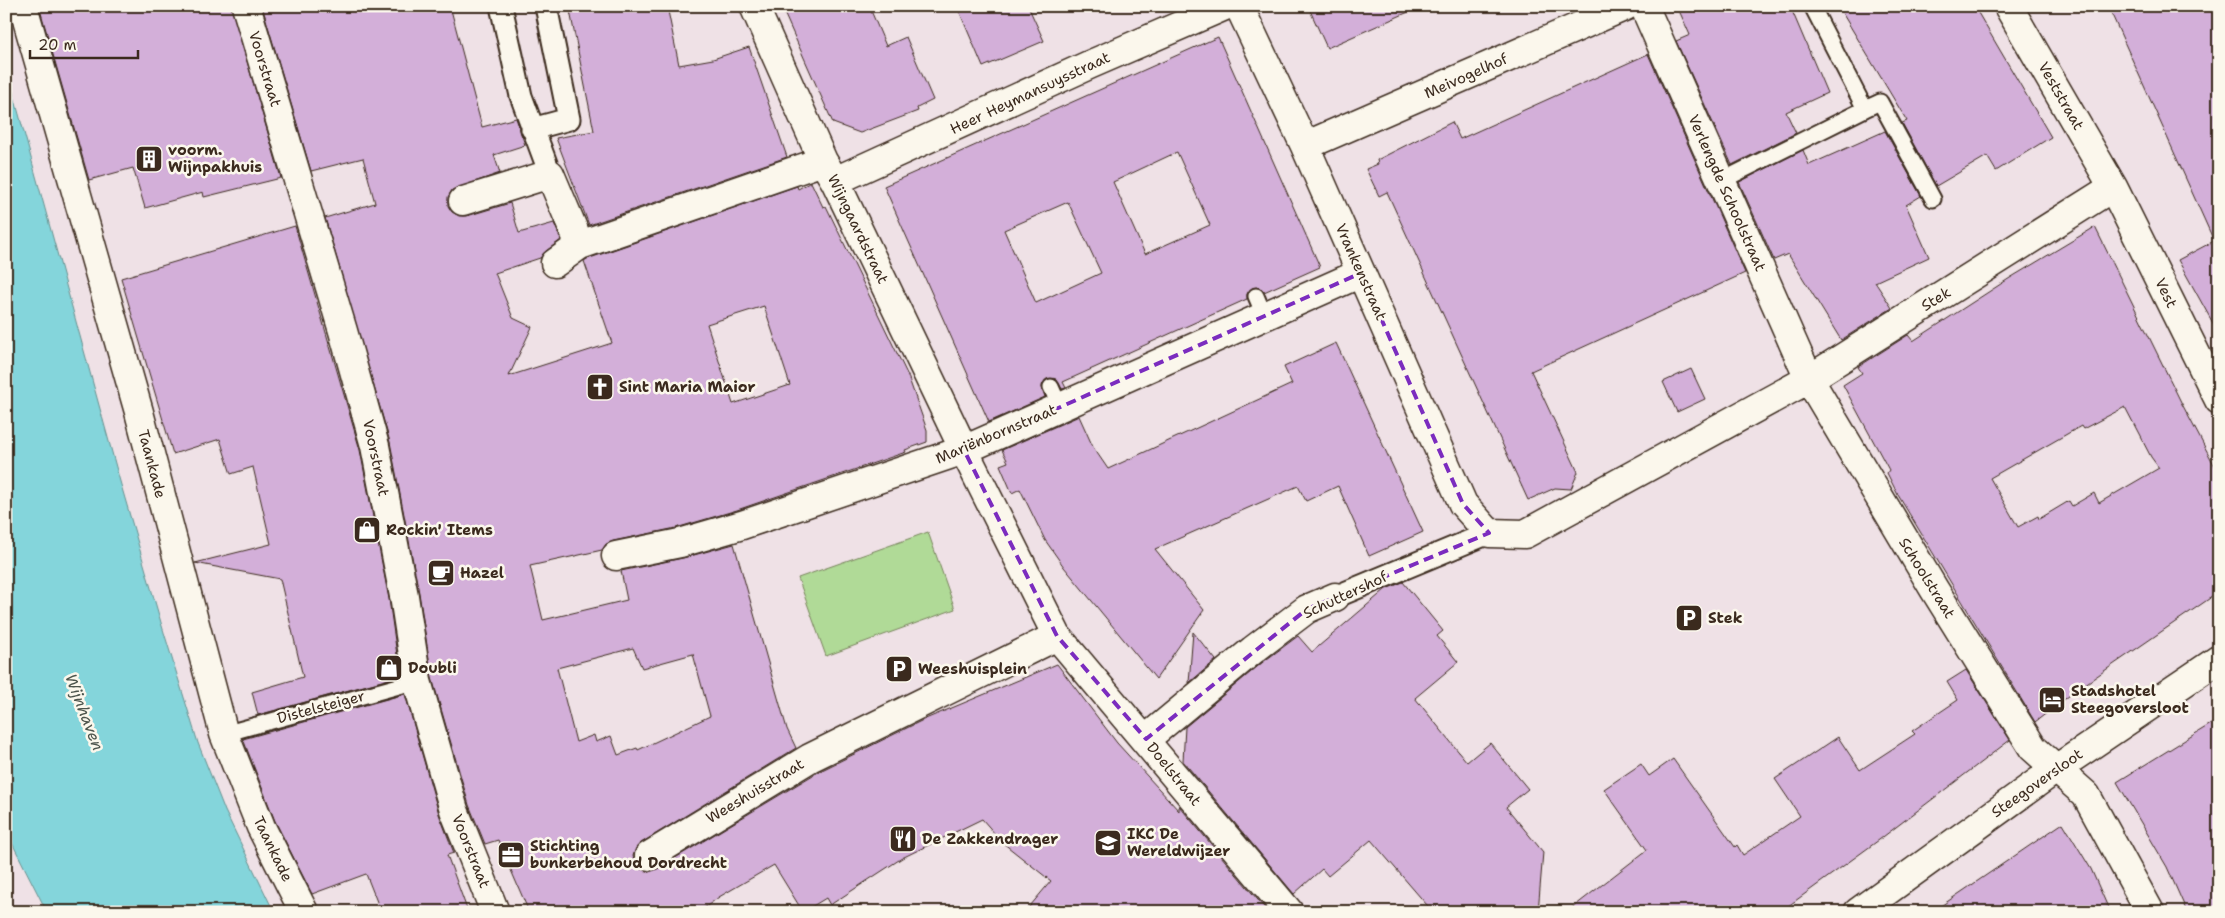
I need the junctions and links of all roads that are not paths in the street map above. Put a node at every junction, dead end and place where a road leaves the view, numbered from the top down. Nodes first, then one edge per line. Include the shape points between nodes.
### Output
1 (23, 6) edge
2 (246, 6) edge
3 (501, 6) edge
4 (546, 6) edge
5 (754, 6) edge
6 (1225, 6) edge
7 (1239, 6) edge
8 (1626, 6) edge
9 (1644, 6) edge
10 (1812, 6) edge
11 (2008, 6) edge
12 (1865, 109) junction
13 (532, 129) junction
14 (1306, 146) junction
15 (829, 170) junction
16 (550, 174) junction
17 (1721, 181) junction
18 (2113, 186) junction
19 (1932, 199) dead end
20 (463, 201) dead end
21 (580, 245) junction
22 (555, 263) dead end
23 (1361, 272) junction
24 (1808, 379) junction
25 (2219, 400) edge
26 (964, 450) junction
27 (1490, 533) junction
28 (616, 556) dead end
29 (1335, 597) joint
30 (1057, 636) junction
31 (2219, 659) edge
32 (417, 681) junction
33 (224, 734) junction
34 (1146, 739) junction
35 (2056, 769) junction
36 (649, 856) dead end
37 (1870, 908) edge
38 (304, 912) edge
39 (495, 912) edge
40 (1289, 912) edge
41 (2150, 912) edge

1 - 33 street, Taankade via 139,412
2 - 32 street, Voorstraat via 375,446
3 - 13 street via 521,96
4 - 13 street via 569,119
5 - 15 street, Wijngaardstraat
6 - 15 street, Heer Heymansuysstraat
7 - 14 street, Vrankenstraat
8 - 14 street, Meivogelhof
9 - 17 street, Verlengde Schoolstraat
10 - 12 lane
11 - 18 street, Veststraat
12 - 17 lane
12 - 19 lane via 1880,102
13 - 16 street
14 - 23 street, Vrankenstraat
15 - 21 street, Heer Heymansuysstraat
15 - 26 street, Wijngaardstraat
16 - 20 street
16 - 21 street
17 - 24 street, Verlengde Schoolstraat
18 - 24 street, Stek
18 - 25 street, Vest
21 - 22 street, Heer Heymansuysstraat
23 - 26 street, Mariënbornstraat via 1260,305 1055,397
23 - 27 street, Vrankenstraat via 1463,504
24 - 27 street, Stek via 1525,534
24 - 35 street, Schoolstraat via 2033,748
26 - 28 street, Mariënbornstraat via 742,525 680,543
26 - 30 street
27 - 29 street, Schuttershof
29 - 34 street, Schuttershof via 1307,609
30 - 34 street, Doelstraat
30 - 36 street, Weeshuisstraat via 810,758
31 - 35 street, Steegoversloot
32 - 33 lane, Distelsteiger
32 - 39 street, Voorstraat via 454,810
33 - 38 street, Taankade via 261,827
34 - 40 street, Doelstraat
35 - 37 street, Steegoversloot
35 - 41 street, Schoolstraat via 2086,795

